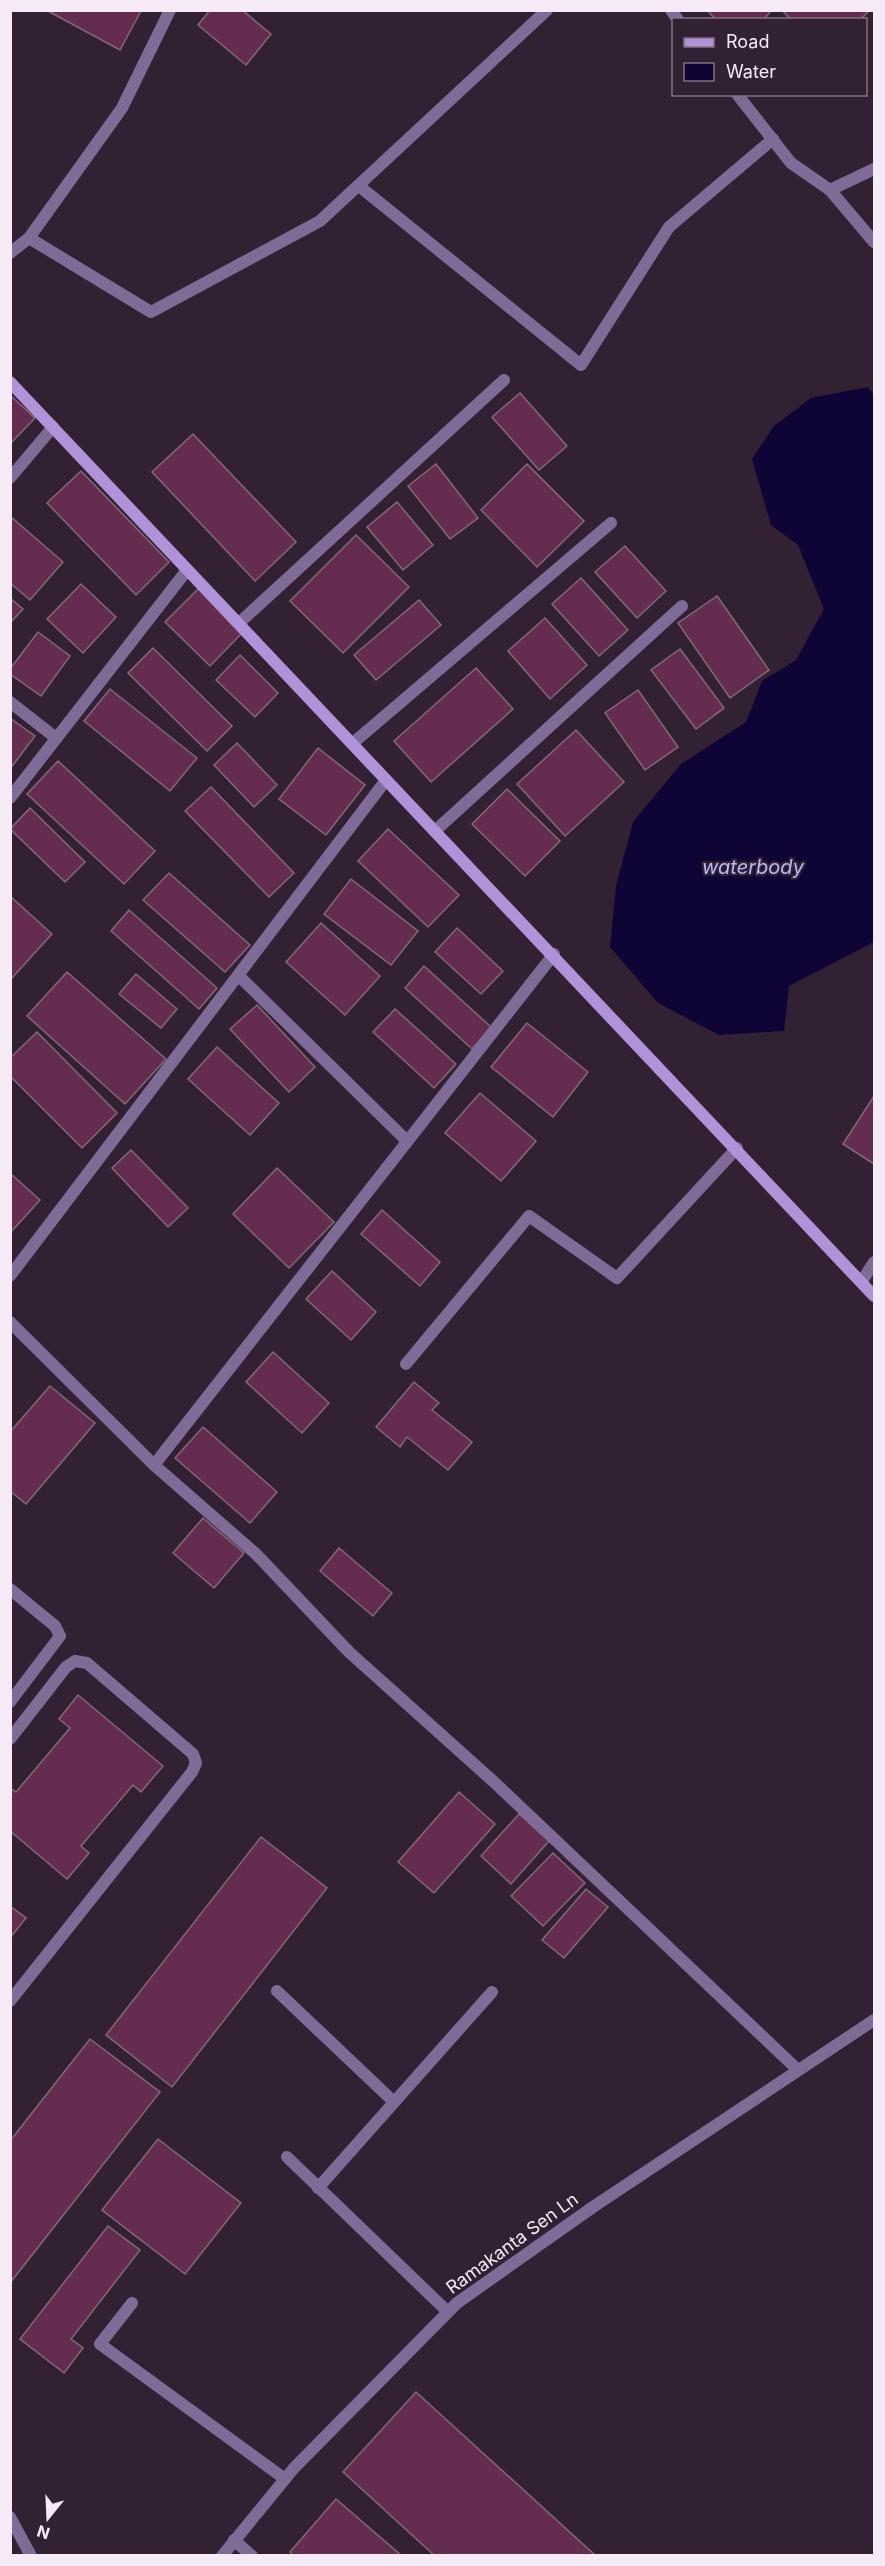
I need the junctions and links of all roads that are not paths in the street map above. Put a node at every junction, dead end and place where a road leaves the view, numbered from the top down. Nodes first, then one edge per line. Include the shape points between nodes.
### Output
1 (170, 10) edge
2 (547, 10) edge
3 (739, 96) edge
4 (772, 139) junction
5 (874, 169) edge
6 (359, 186) junction
7 (830, 190) junction
8 (29, 238) junction
9 (874, 242) edge
10 (10, 253) edge
11 (504, 380) dead end
12 (10, 382) edge
13 (53, 427) junction
14 (10, 478) edge
15 (611, 523) dead end
16 (187, 570) junction
17 (682, 606) dead end
18 (239, 623) junction
19 (10, 702) edge
20 (56, 738) junction
21 (353, 742) junction
22 (386, 780) junction
23 (10, 798) edge
24 (436, 830) junction
25 (554, 954) junction
26 (239, 976) junction
27 (406, 1141) junction
28 (737, 1148) junction
29 (874, 1262) edge
30 (10, 1276) edge
31 (862, 1281) junction
32 (874, 1296) edge
33 (10, 1322) edge
34 (406, 1364) dead end
35 (154, 1465) junction
36 (10, 1588) edge
37 (10, 1702) edge
38 (10, 1739) edge
39 (278, 1991) dead end
40 (492, 1992) dead end
41 (10, 2001) edge
42 (874, 2020) edge
43 (798, 2070) junction
44 (394, 2102) junction
45 (286, 2157) dead end
46 (318, 2188) junction
47 (132, 2304) dead end
48 (448, 2312) junction
49 (285, 2479) junction
50 (10, 2517) edge
51 (234, 2541) junction
52 (31, 2556) edge
53 (222, 2556) edge
54 (252, 2556) edge

1 - 8 street via 122,108
2 - 6 street
3 - 4 street
4 - 6 street via 669,227 581,365
4 - 7 street via 792,163
5 - 7 street
6 - 8 street via 320,221 151,312
7 - 9 street
8 - 10 street
11 - 18 street
12 - 13 street
13 - 14 street
13 - 16 street
15 - 21 street
16 - 18 street
16 - 20 street
17 - 24 street
18 - 21 street
19 - 20 street
20 - 23 street
21 - 22 street
22 - 24 street
22 - 26 street
24 - 25 street
25 - 27 street
25 - 28 street
26 - 27 street
26 - 30 street
27 - 35 street
28 - 31 street
28 - 34 street via 617,1278 529,1216
29 - 31 street
31 - 32 street
33 - 35 street
35 - 43 street via 256,1554 349,1652 494,1782
36 - 37 street via 55,1626 60,1636
38 - 41 street via 66,1667 75,1661 87,1663 193,1754 196,1763
39 - 44 street
40 - 44 street
42 - 43 street, Ramakanta Sen Ln
43 - 48 street, Ramakanta Sen Ln via 593,2207
44 - 46 street
45 - 46 street
46 - 48 street
47 - 49 street via 100,2344
48 - 49 street, Ramakanta Sen Ln
49 - 51 street, Ramakanta Sen Ln
50 - 52 street
51 - 53 street, Ramakanta Sen Ln
51 - 54 street

